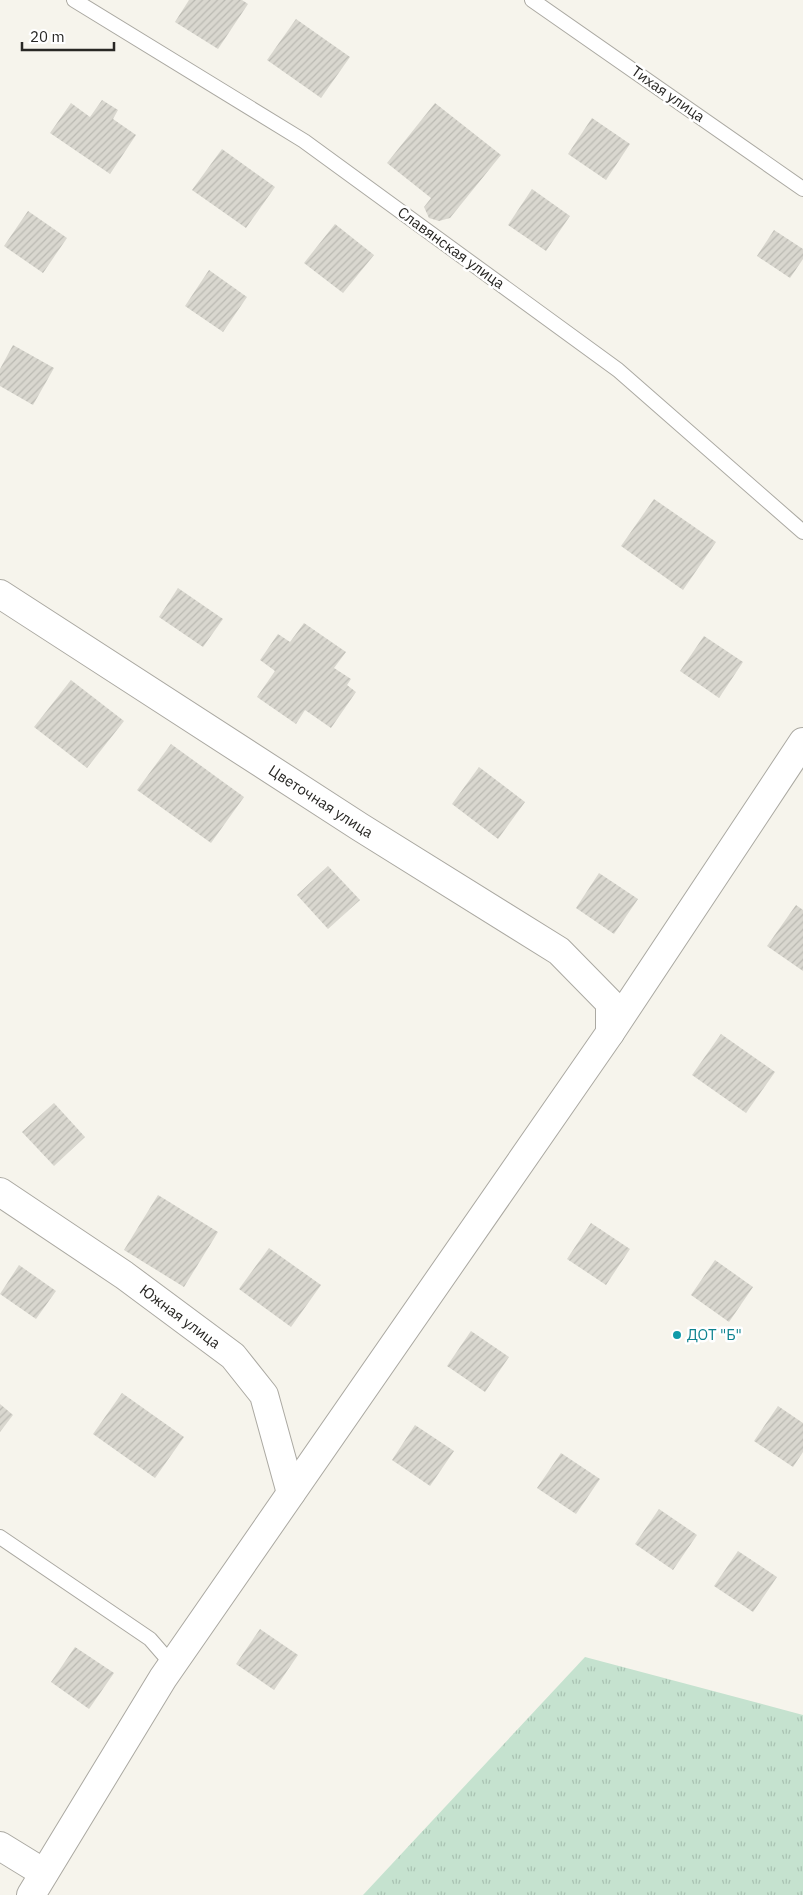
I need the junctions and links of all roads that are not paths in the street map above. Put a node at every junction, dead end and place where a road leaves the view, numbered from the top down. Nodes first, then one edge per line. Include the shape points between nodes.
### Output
1 (74, 0) edge
2 (532, 0) edge
3 (803, 189) edge
4 (803, 532) edge
5 (0, 594) edge
6 (803, 742) edge
7 (610, 1033) junction
8 (0, 1192) edge
9 (291, 1493) junction
10 (0, 1537) edge
11 (163, 1678) junction
12 (0, 1846) edge
13 (37, 1884) edge

1 - 4 lane, Славянская улица via 304,141 610,364
2 - 3 lane, Тихая улица
5 - 7 street, Цветочная улица via 360,827 559,951 610,1003
6 - 7 street
7 - 9 street
8 - 9 street, Южная улица via 124,1275 234,1356 264,1395
9 - 11 street
10 - 11 lane via 150,1639 170,1662
11 - 13 street
12 - 13 street

